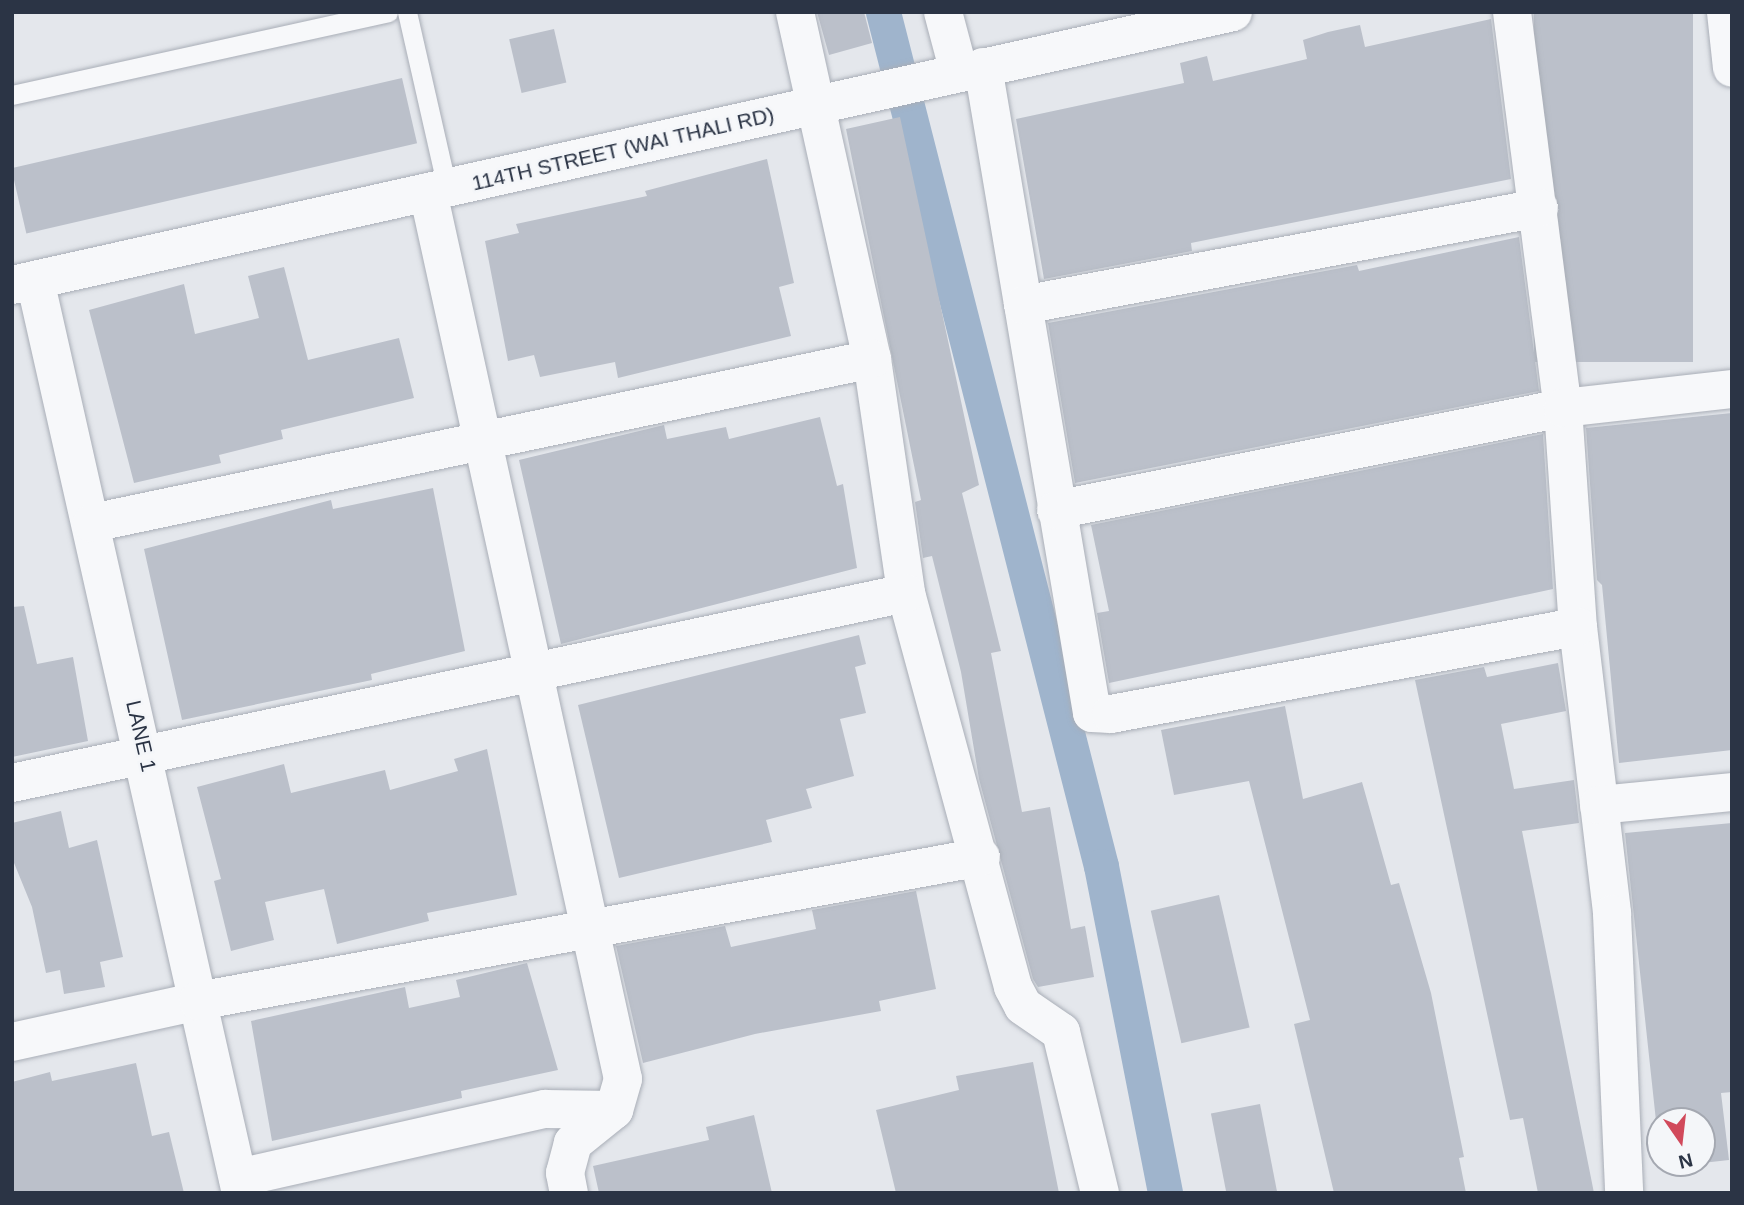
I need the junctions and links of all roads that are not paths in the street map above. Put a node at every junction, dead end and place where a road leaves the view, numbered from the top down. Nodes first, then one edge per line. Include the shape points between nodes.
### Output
1 (388, 12) edge
2 (407, 12) edge
3 (794, 12) edge
4 (943, 12) edge
5 (1233, 12) edge
6 (1512, 12) edge
7 (1726, 12) edge
8 (1147, 20) edge
9 (1732, 68) edge
10 (960, 72) junction
11 (13, 92) edge
12 (817, 106) junction
13 (437, 190) junction
14 (1539, 208) junction
15 (24, 282) edge
16 (1023, 305) junction
17 (872, 359) junction
18 (1732, 389) edge
19 (1563, 408) junction
20 (485, 440) junction
21 (1056, 510) junction
22 (92, 523) junction
23 (906, 593) junction
24 (1578, 627) junction
25 (533, 671) junction
26 (145, 755) junction
27 (12, 783) edge
28 (1732, 792) edge
29 (1599, 805) junction
30 (981, 857) junction
31 (591, 927) junction
32 (198, 1002) junction
33 (12, 1042) edge
34 (614, 1110) junction
35 (239, 1185) edge
36 (569, 1193) edge
37 (1100, 1193) edge
38 (1624, 1193) edge

1 - 11 lane
2 - 13 lane
3 - 12 street
4 - 10 street
5 - 8 street, 114TH STREET (WAI THALI RD)
6 - 14 street
7 - 9 street
8 - 10 street, 114TH STREET (WAI THALI RD)
10 - 12 street, 114TH STREET (WAI THALI RD)
10 - 16 street
12 - 13 street, 114TH STREET (WAI THALI RD)
12 - 17 street
13 - 15 street, 114TH STREET (WAI THALI RD)
13 - 20 street
14 - 16 street
14 - 19 street
15 - 22 street, LANE 1
16 - 21 street
17 - 20 street
17 - 23 street
18 - 19 street
19 - 21 street
19 - 24 street
20 - 22 street
20 - 25 street
21 - 24 street via 1092,713 1111,714
22 - 26 street, LANE 1
23 - 25 street
23 - 30 street
24 - 29 street
25 - 26 street
25 - 31 street
26 - 27 street
26 - 32 street, LANE 1
28 - 29 street
29 - 38 street via 1612,914
30 - 31 street
30 - 37 street via 1013,987 1023,1006 1061,1032
31 - 32 street
31 - 34 street via 623,1079
32 - 33 street
32 - 35 street, LANE 1
34 - 35 street via 545,1109
34 - 36 street via 573,1143 565,1173

